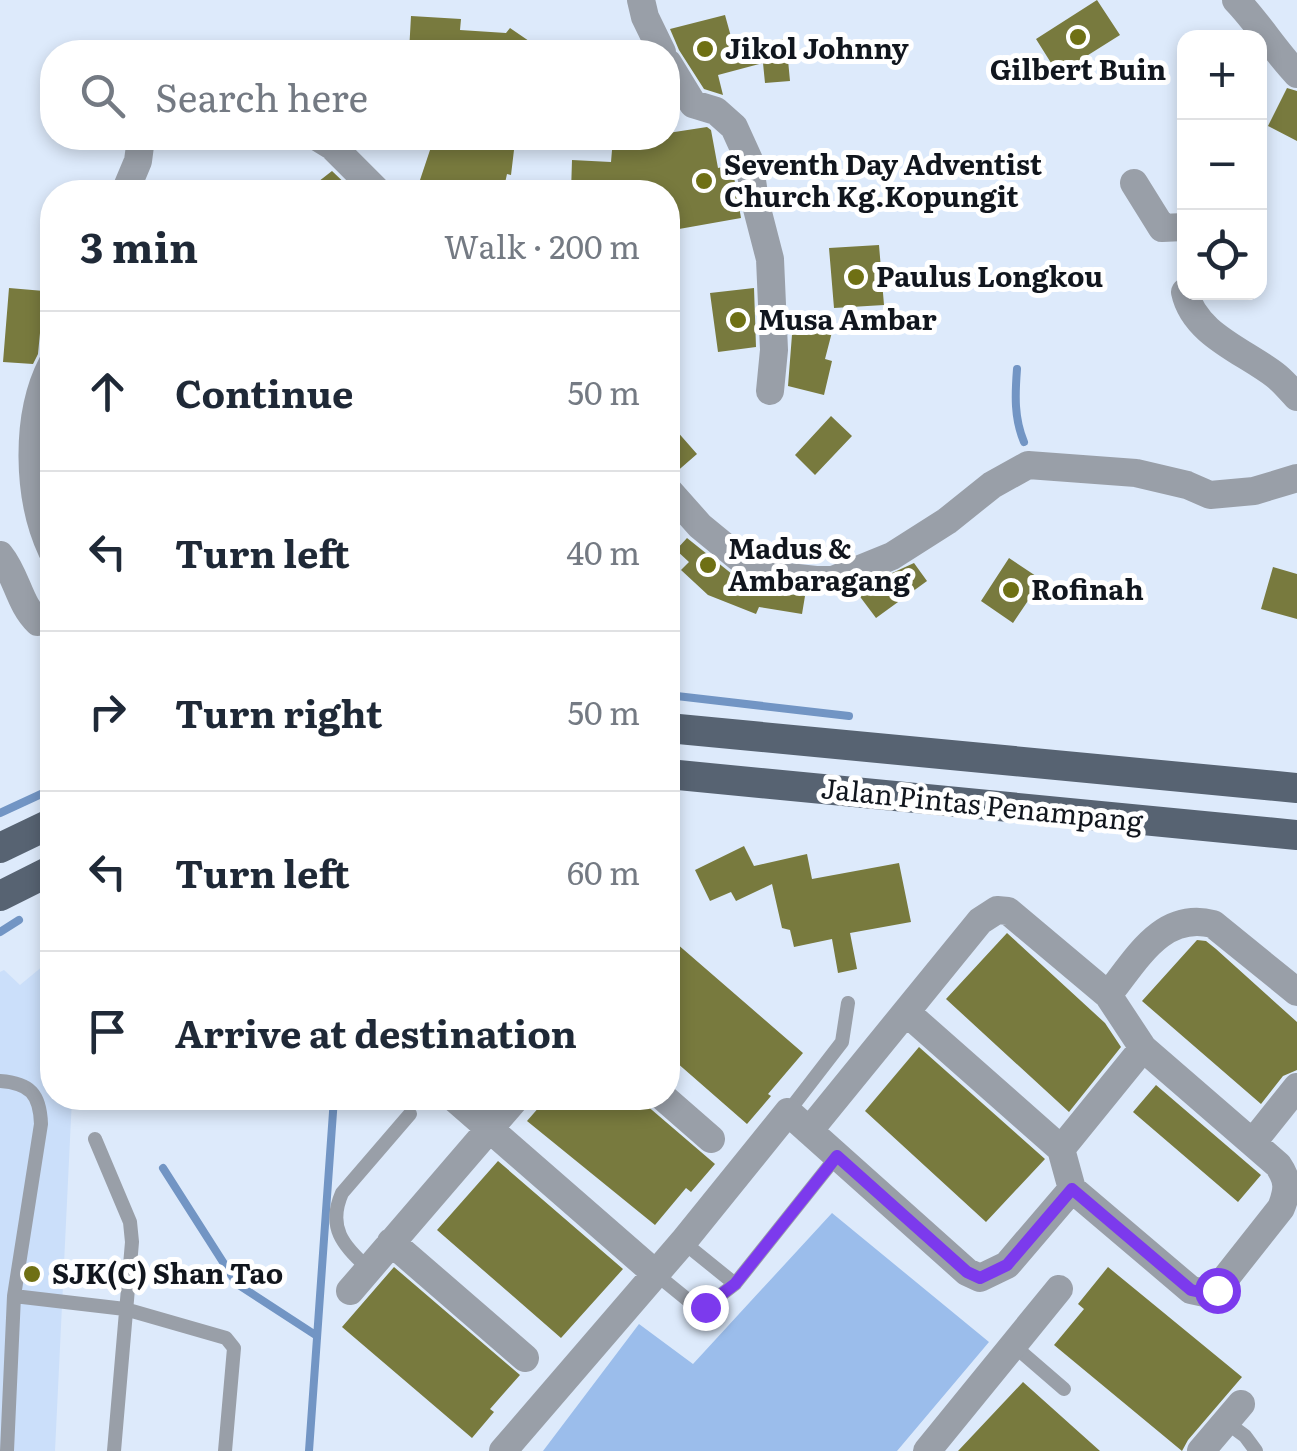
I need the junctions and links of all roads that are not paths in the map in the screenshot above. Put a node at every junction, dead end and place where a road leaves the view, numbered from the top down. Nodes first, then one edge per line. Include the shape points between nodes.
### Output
1 (641, 0) edge
2 (1236, 0) edge
3 (656, 40) edge
4 (1297, 74) edge
5 (680, 83) edge
6 (139, 150) edge
7 (336, 150) edge
8 (130, 180) edge
9 (366, 180) edge
10 (1134, 183) dead end
11 (1177, 227) edge
12 (1188, 300) edge
13 (770, 391) dead end
14 (40, 393) edge
15 (1297, 398) edge
16 (1297, 478) edge
17 (680, 504) edge
18 (40, 516) edge
19 (0, 555) edge
20 (40, 622) edge
21 (680, 729) edge
22 (1046, 764) junction
23 (680, 775) edge
24 (1297, 788) edge
25 (1043, 811) junction
26 (40, 829) edge
27 (1297, 836) edge
28 (0, 848) edge
29 (40, 876) edge
30 (0, 896) edge
31 (1297, 992) edge
32 (1108, 995) junction
33 (848, 1003) dead end
34 (907, 1013) junction
35 (1143, 1048) junction
36 (0, 1081) edge
37 (1297, 1087) edge
38 (40, 1105) edge
39 (41, 1110) edge
40 (468, 1110) edge
41 (506, 1110) edge
42 (678, 1110) edge
43 (410, 1114) dead end
44 (798, 1122) junction
45 (490, 1128) junction
46 (711, 1138) dead end
47 (94, 1139) dead end
48 (1252, 1142) junction
49 (1061, 1149) junction
50 (837, 1156) junction
51 (1072, 1189) junction
52 (391, 1242) junction
53 (683, 1242) junction
54 (368, 1268) junction
55 (656, 1274) junction
56 (735, 1284) junction
57 (1059, 1290) dead end
58 (350, 1291) dead end
59 (14, 1296) junction
60 (125, 1309) junction
61 (1012, 1344) junction
62 (525, 1358) dead end
63 (1064, 1389) dead end
64 (1233, 1413) joint
65 (8, 1451) edge
66 (114, 1451) edge
67 (226, 1451) edge
68 (503, 1451) edge
69 (927, 1451) edge
70 (1202, 1451) edge
71 (1256, 1451) edge

1 - 3 street
2 - 4 street
5 - 13 street via 693,104 716,111 734,127 749,160 770,259
6 - 8 street
7 - 9 street
10 - 11 street via 1162,228
12 - 15 street via 1212,335 1277,376
14 - 18 street via 35,502
16 - 17 street via 1210,495 1136,473 1028,465 892,556 834,580 779,576 740,558
19 - 20 street via 28,613
21 - 22 main road, Jalan Pintas Penampang
22 - 24 main road, Jalan Pintas Penampang
22 - 25 main road
23 - 25 main road, Jalan Pintas Penampang
25 - 27 main road, Jalan Pintas Penampang
26 - 28 main road
29 - 30 main road
31 - 32 street via 1214,924 1196,920 1161,932
32 - 34 street via 1021,919 997,910 980,921
32 - 35 street
33 - 44 lane via 842,1042
34 - 44 street
34 - 49 street
35 - 48 street
35 - 49 street
36 - 38 lane via 23,1082
37 - 48 street
39 - 59 lane
40 - 45 street
41 - 45 street
42 - 46 street
43 - 54 lane via 335,1208 344,1246
44 - 50 street
44 - 53 street
45 - 52 street
45 - 55 street
47 - 60 lane via 130,1222
48 - 51 street via 1287,1178 1287,1193 1217,1290 1191,1290
49 - 51 street
50 - 51 street via 980,1278 1007,1265
50 - 56 lane
52 - 54 street
52 - 62 street
53 - 55 street
53 - 56 lane
54 - 58 street
55 - 56 lane via 705,1307
55 - 68 street
57 - 61 street
59 - 60 lane
59 - 65 lane
60 - 66 lane
60 - 67 lane via 231,1342
61 - 63 lane
61 - 69 street
64 - 70 street
64 - 71 lane

